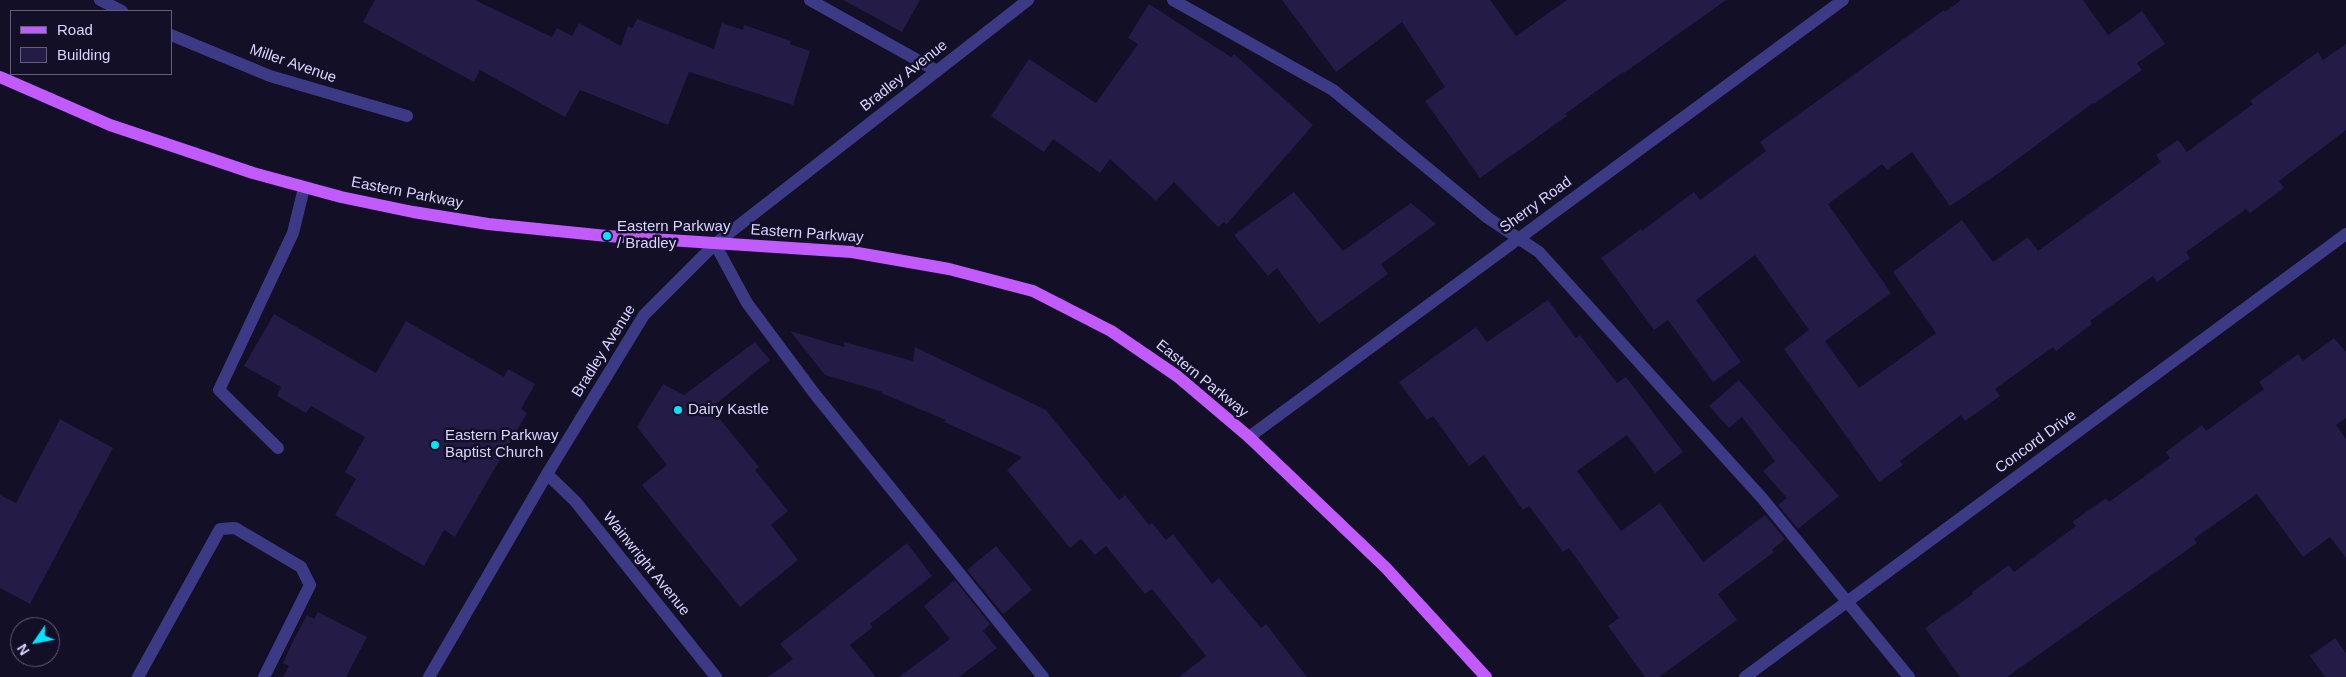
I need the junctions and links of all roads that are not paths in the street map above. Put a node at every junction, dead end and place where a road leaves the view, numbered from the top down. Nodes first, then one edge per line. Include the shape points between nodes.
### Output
1 (100, 0) edge
2 (810, 0) edge
3 (1028, 0) edge
4 (1173, 0) edge
5 (1844, 0) edge
6 (120, 10) edge
7 (172, 34) edge
8 (937, 71) junction
9 (0, 77) edge
10 (407, 116) dead end
11 (304, 188) junction
12 (2346, 234) edge
13 (1518, 238) junction
14 (715, 244) junction
15 (1249, 438) junction
16 (278, 448) dead end
17 (546, 474) junction
18 (1848, 601) junction
19 (138, 677) edge
20 (264, 677) edge
21 (429, 677) edge
22 (716, 677) edge
23 (1043, 677) edge
24 (1486, 677) edge
25 (1745, 677) edge
26 (1909, 677) edge

1 - 6 street
2 - 8 street
3 - 8 street, Bradley Avenue
4 - 13 street via 1333,90 1488,218
5 - 13 street, Sherry Road
7 - 10 street, Miller Avenue via 270,76
8 - 14 street, Bradley Avenue
9 - 11 main road, Eastern Parkway via 110,125
11 - 14 main road, Eastern Parkway via 413,212 488,224
11 - 16 street via 293,233 219,390
12 - 18 street, Concord Drive
13 - 15 street, Sherry Road
13 - 18 street via 1539,252 1762,498
14 - 15 main road, Eastern Parkway via 852,252 949,269 1033,291 1111,330 1177,376
14 - 17 street, Bradley Avenue via 644,315
14 - 23 street via 752,311 814,393
15 - 24 main road, Eastern Parkway via 1386,568
17 - 21 street, Bradley Avenue
17 - 22 street, Wainwright Avenue via 575,501
18 - 25 street, Concord Drive
18 - 26 street
19 - 20 street via 220,529 235,528 301,567 310,585

